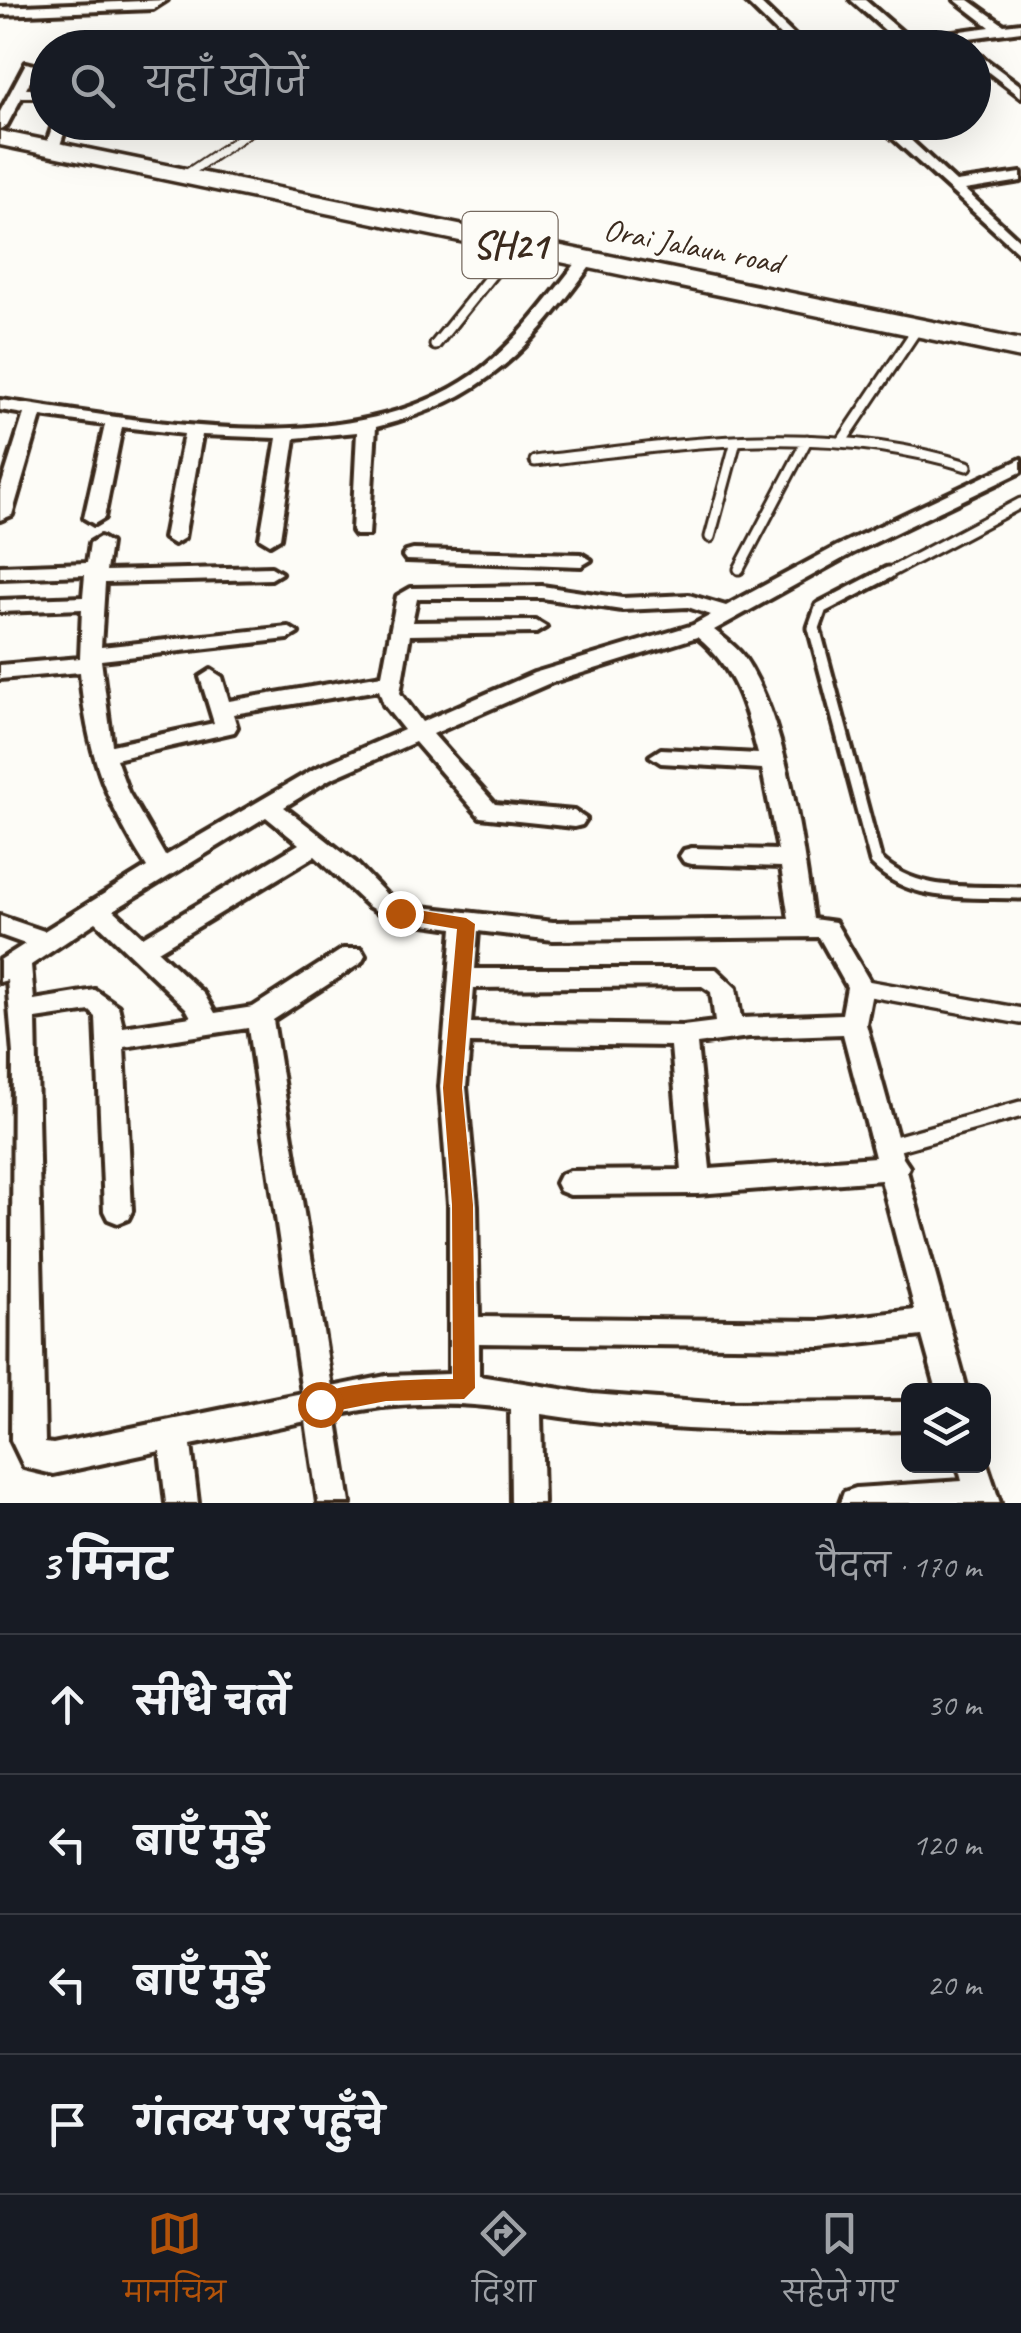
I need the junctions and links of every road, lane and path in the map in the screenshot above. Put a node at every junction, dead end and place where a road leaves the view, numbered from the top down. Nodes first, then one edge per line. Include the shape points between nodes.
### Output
1 (161, 0) edge
2 (750, 0) edge
3 (858, 0) edge
4 (960, 0) edge
5 (0, 11) edge
6 (1021, 28) edge
7 (781, 30) edge
8 (892, 30) edge
9 (1002, 30) junction
10 (991, 31) edge
11 (30, 68) edge
12 (991, 69) edge
13 (16, 93) junction
14 (30, 93) edge
15 (1021, 93) edge
16 (0, 124) edge
17 (30, 136) edge
18 (0, 138) edge
19 (73, 140) edge
20 (237, 140) edge
21 (902, 140) edge
22 (188, 173) junction
23 (1021, 177) edge
24 (954, 187) junction
25 (514, 246) junction
26 (1021, 250) edge
27 (586, 261) junction
28 (919, 326) junction
29 (435, 345) dead end
30 (1021, 349) edge
31 (0, 405) edge
32 (34, 410) junction
33 (116, 420) junction
34 (367, 422) junction
35 (194, 430) junction
36 (287, 431) junction
37 (807, 440) junction
38 (736, 441) junction
39 (842, 442) junction
40 (536, 462) dead end
41 (1021, 465) edge
42 (967, 466) dead end
43 (1021, 504) edge
44 (2, 515) edge
45 (94, 518) dead end
46 (362, 531) dead end
47 (710, 537) dead end
48 (174, 538) dead end
49 (270, 538) dead end
50 (100, 543) dead end
51 (413, 556) dead end
52 (544, 558) junction
53 (581, 560) dead end
54 (739, 569) dead end
55 (0, 572) edge
56 (271, 572) dead end
57 (95, 573) junction
58 (542, 592) junction
59 (90, 603) junction
60 (0, 606) edge
61 (726, 613) junction
62 (536, 627) dead end
63 (401, 629) junction
64 (700, 629) junction
65 (288, 633) dead end
66 (90, 659) junction
67 (0, 672) edge
68 (211, 677) dead end
69 (389, 681) junction
70 (223, 708) junction
71 (418, 731) junction
72 (102, 755) junction
73 (661, 756) dead end
74 (770, 762) junction
75 (266, 805) junction
76 (574, 819) dead end
77 (314, 846) junction
78 (692, 856) dead end
79 (792, 859) junction
80 (160, 869) junction
81 (1021, 892) edge
82 (97, 908) junction
83 (466, 924) junction
84 (0, 925) edge
85 (802, 926) junction
86 (47, 942) junction
87 (142, 950) junction
88 (352, 956) dead end
89 (9, 967) edge
90 (461, 978) junction
91 (860, 987) junction
92 (24, 1010) junction
93 (260, 1016) junction
94 (1021, 1016) edge
95 (853, 1024) junction
96 (209, 1025) junction
97 (729, 1028) junction
98 (455, 1033) junction
99 (683, 1036) junction
100 (110, 1039) junction
101 (1021, 1109) edge
102 (892, 1157) junction
103 (697, 1182) junction
104 (570, 1183) dead end
105 (118, 1211) dead end
106 (935, 1322) junction
107 (465, 1330) junction
108 (950, 1383) edge
109 (464, 1388) junction
110 (525, 1398) junction
111 (320, 1404) junction
112 (901, 1416) edge
113 (174, 1432) junction
114 (980, 1488) edge
115 (182, 1503) edge
116 (334, 1503) edge
117 (528, 1503) edge
118 (856, 1503) edge

1 - 5 street
2 - 7 street
3 - 8 street
4 - 9 street
6 - 9 street
9 - 10 street
11 - 13 street
12 - 15 street
13 - 14 street
13 - 16 street
17 - 18 main road, Orai Jalaun road / SH21
19 - 22 main road, Orai Jalaun road / SH21
20 - 22 lane
21 - 24 street
22 - 25 main road, Orai Jalaun road / SH21
23 - 24 street
24 - 26 street
25 - 27 main road, Orai Jalaun road / SH21
25 - 29 lane
27 - 28 main road, Orai Jalaun road / SH21
27 - 34 street via 531,330 469,386 409,413
28 - 30 main road, Orai Jalaun road / SH21
28 - 39 lane
31 - 32 street
32 - 33 street
32 - 44 street
33 - 35 street
33 - 45 street
34 - 36 street
34 - 46 street
35 - 36 street
35 - 48 street
36 - 49 street
37 - 38 lane
37 - 39 lane
37 - 54 lane
38 - 40 lane
38 - 47 lane
39 - 42 lane via 910,446
41 - 61 street
43 - 81 lane via 841,596 821,608 814,628 876,862 885,874 918,885
50 - 57 street
51 - 52 street
52 - 53 street
52 - 58 street
55 - 57 street
56 - 57 street
57 - 59 street
58 - 61 street via 622,604 689,602
58 - 63 street via 411,594
59 - 60 street
59 - 66 street
61 - 64 street
62 - 63 street
63 - 69 street
64 - 71 street via 542,678
64 - 74 street via 741,671
65 - 66 street
66 - 67 street
66 - 72 street
68 - 70 street
69 - 70 street
69 - 71 street via 395,705
70 - 72 street via 228,724 222,729
71 - 75 street
71 - 76 street via 488,811
72 - 80 street via 123,814
73 - 74 street
74 - 79 street
75 - 77 street
75 - 80 street
77 - 83 street via 388,907
77 - 87 street
78 - 79 street
79 - 85 street
80 - 82 street
82 - 86 street
82 - 87 street
83 - 85 street via 634,932
83 - 90 street
84 - 86 street
85 - 91 street via 830,932
86 - 89 street
87 - 96 street via 195,1001
88 - 93 street
89 - 92 street
90 - 97 street via 707,976 723,988
90 - 98 street
91 - 94 lane
91 - 95 street
92 - 100 street via 95,1000 109,1013
92 - 113 street via 27,1440 35,1456 53,1459
93 - 96 street
93 - 111 street
95 - 97 street
95 - 102 street
96 - 100 street
97 - 99 street
98 - 99 street
98 - 107 street
99 - 103 street
100 - 105 street
101 - 102 lane
102 - 103 street
102 - 106 street
103 - 104 street
106 - 107 street via 822,1334
106 - 108 street
107 - 109 street
109 - 110 street
109 - 111 street via 386,1390
110 - 112 street via 711,1417
110 - 117 street
111 - 113 street
111 - 116 street
113 - 115 street
114 - 118 street

